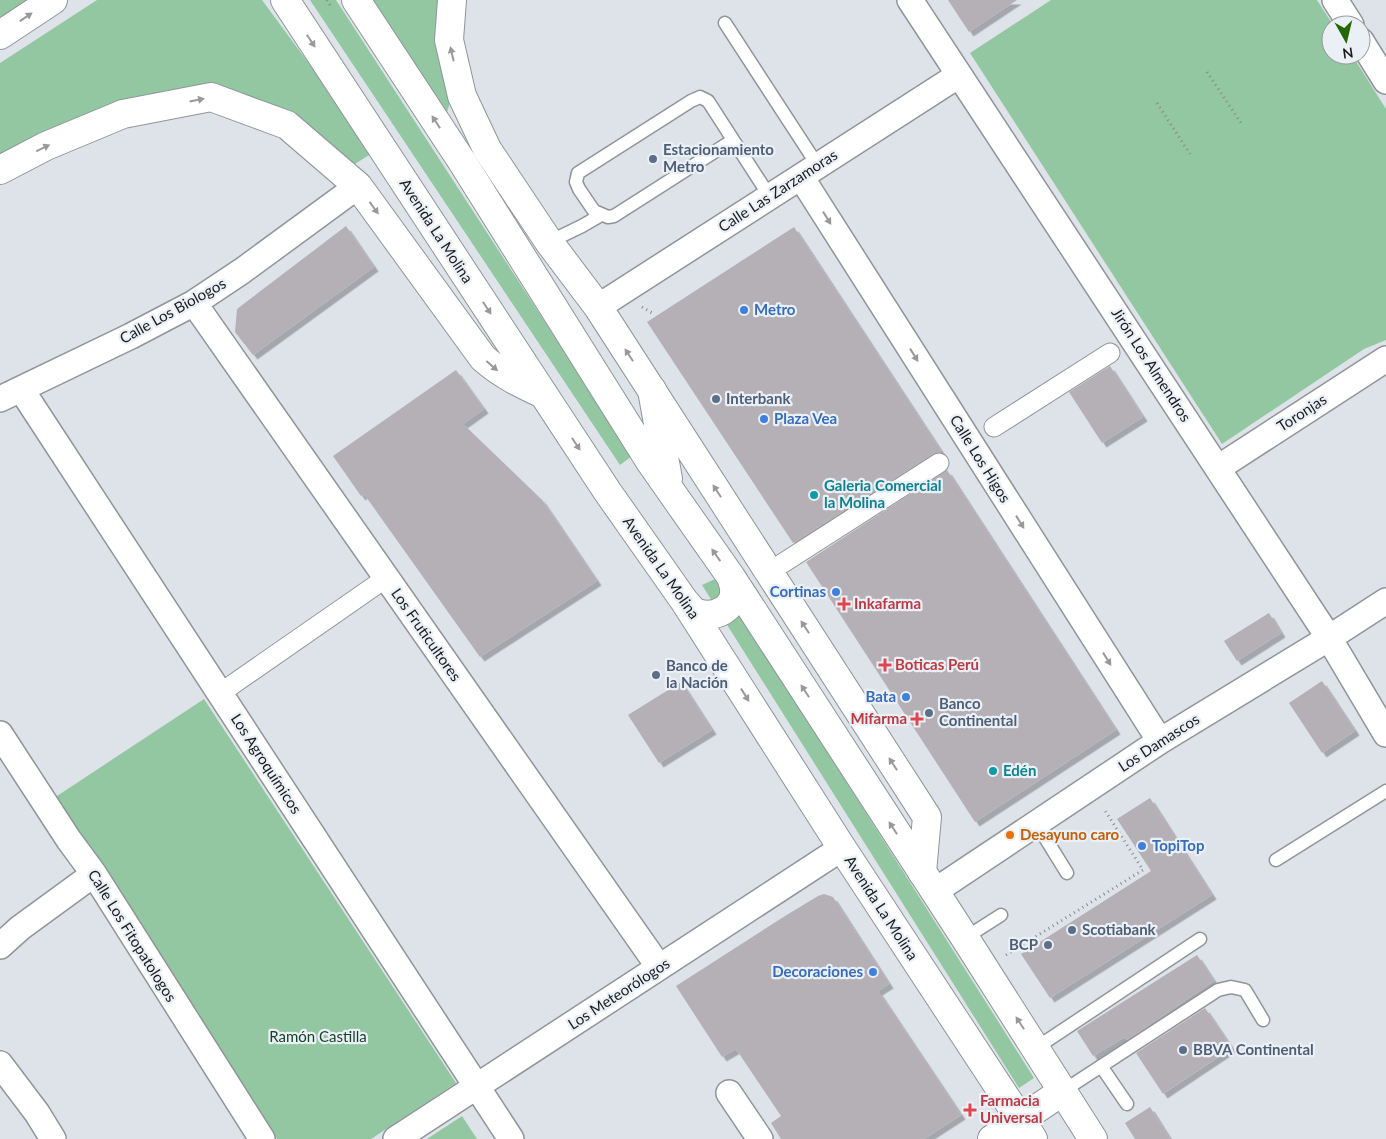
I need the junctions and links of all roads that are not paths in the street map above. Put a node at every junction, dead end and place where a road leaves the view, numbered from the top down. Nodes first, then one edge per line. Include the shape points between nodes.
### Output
1 (52, 0) edge
2 (284, 0) edge
3 (356, 0) edge
4 (452, 0) edge
5 (910, 0) edge
6 (1335, 0) edge
7 (1345, 15) edge
8 (725, 23) dead end
9 (0, 35) edge
10 (1371, 57) edge
11 (959, 75) junction
12 (1386, 81) edge
13 (733, 140) junction
14 (0, 170) edge
15 (809, 171) junction
16 (358, 186) junction
17 (770, 197) junction
18 (601, 215) junction
19 (549, 242) junction
20 (522, 258) junction
21 (194, 303) junction
22 (598, 308) junction
23 (1110, 352) dead end
24 (1386, 359) edge
25 (652, 390) junction
26 (11, 394) edge
27 (544, 394) junction
28 (994, 427) dead end
29 (939, 463) dead end
30 (1218, 468) junction
31 (669, 488) junction
32 (769, 572) junction
33 (731, 577) junction
34 (386, 578) junction
35 (1386, 601) edge
36 (685, 602) junction
37 (1329, 638) junction
38 (219, 694) junction
39 (0, 734) edge
40 (1386, 734) edge
41 (1160, 741) junction
42 (1386, 791) edge
43 (1036, 824) junction
44 (842, 848) junction
45 (1276, 860) dead end
46 (1067, 873) dead end
47 (94, 874) junction
48 (928, 882) junction
49 (1000, 915) dead end
50 (965, 938) junction
51 (1200, 938) dead end
52 (0, 946) edge
53 (659, 967) junction
54 (1263, 1020) dead end
55 (1036, 1048) junction
56 (0, 1064) edge
57 (1101, 1066) junction
58 (476, 1086) junction
59 (1063, 1091) junction
60 (729, 1093) dead end
61 (1127, 1104) dead end
62 (1026, 1129) edge
63 (53, 1139) edge
64 (262, 1139) edge
65 (396, 1139) edge
66 (511, 1139) edge
67 (760, 1139) edge
68 (992, 1139) edge
69 (1092, 1139) edge

9 -> 1 main road
2 -> 27 main road, Avenida La Molina
20 -> 3 main road
19 -> 4 main road via 487,149 462,96 449,40
5 - 11 street, Jirón Los Almendros
6 - 7 street
8 - 15 lane
10 - 12 street
11 - 15 street, Calle Las Zarzamoras
11 - 30 street, Jirón Los Almendros
13 - 17 lane
13 - 18 lane via 614,216
13 - 18 lane via 708,101 700,97 691,101 578,173 576,182 579,189 594,211
14 -> 16 main road via 46,146 124,114 210,98 287,125
15 - 17 street, Calle Las Zarzamoras
15 -> 41 street, Calle Los Higos
16 - 21 street, Calle Los Biologos
16 -> 27 main road via 483,358 498,371
17 - 22 street, Calle Las Zarzamoras
18 - 19 lane
19 - 20 main road
19 - 22 main road
20 - 31 main road
21 - 26 street, Calle Los Biologos
21 - 34 street, Los Fruticultores
25 -> 22 main road
23 - 28 street
24 - 30 street, Toronjas
25 - 31 main road
32 -> 25 main road
26 - 38 street, Los Agroquímicos
27 -> 36 main road, Avenida La Molina
29 - 32 street
30 - 37 street, Jirón Los Almendros
33 -> 31 main road
48 -> 32 main road via 927,817
33 - 36 main road via 734,590 731,603 721,613 708,616 695,612
48 -> 33 main road
34 - 38 street
34 - 53 street, Los Fruticultores
35 - 37 street, Los Damascos
36 -> 44 main road, Avenida La Molina
37 - 40 street, Jirón Los Almendros
37 - 41 street, Los Damascos
38 - 58 street, Los Agroquímicos
39 - 47 street, Calle Los Fitopatologos
41 - 43 street, Los Damascos
42 - 45 lane
43 - 46 lane
43 - 48 street, Los Damascos
44 - 53 street, Los Meteorólogos
44 - 62 main road, Avenida La Molina
47 - 52 street
47 - 64 street, Calle Los Fitopatologos
48 - 50 main road
49 - 50 lane
55 -> 50 main road
51 - 55 lane
53 - 58 street, Los Meteorólogos
54 - 57 lane via 1245,990 1231,987 1218,990
55 - 59 main road
56 - 63 street
57 - 59 lane
57 - 61 lane
58 - 65 street, Los Meteorólogos
58 - 66 street, Los Agroquímicos
59 - 62 main road
59 - 69 main road
60 - 67 street
62 - 68 main road

